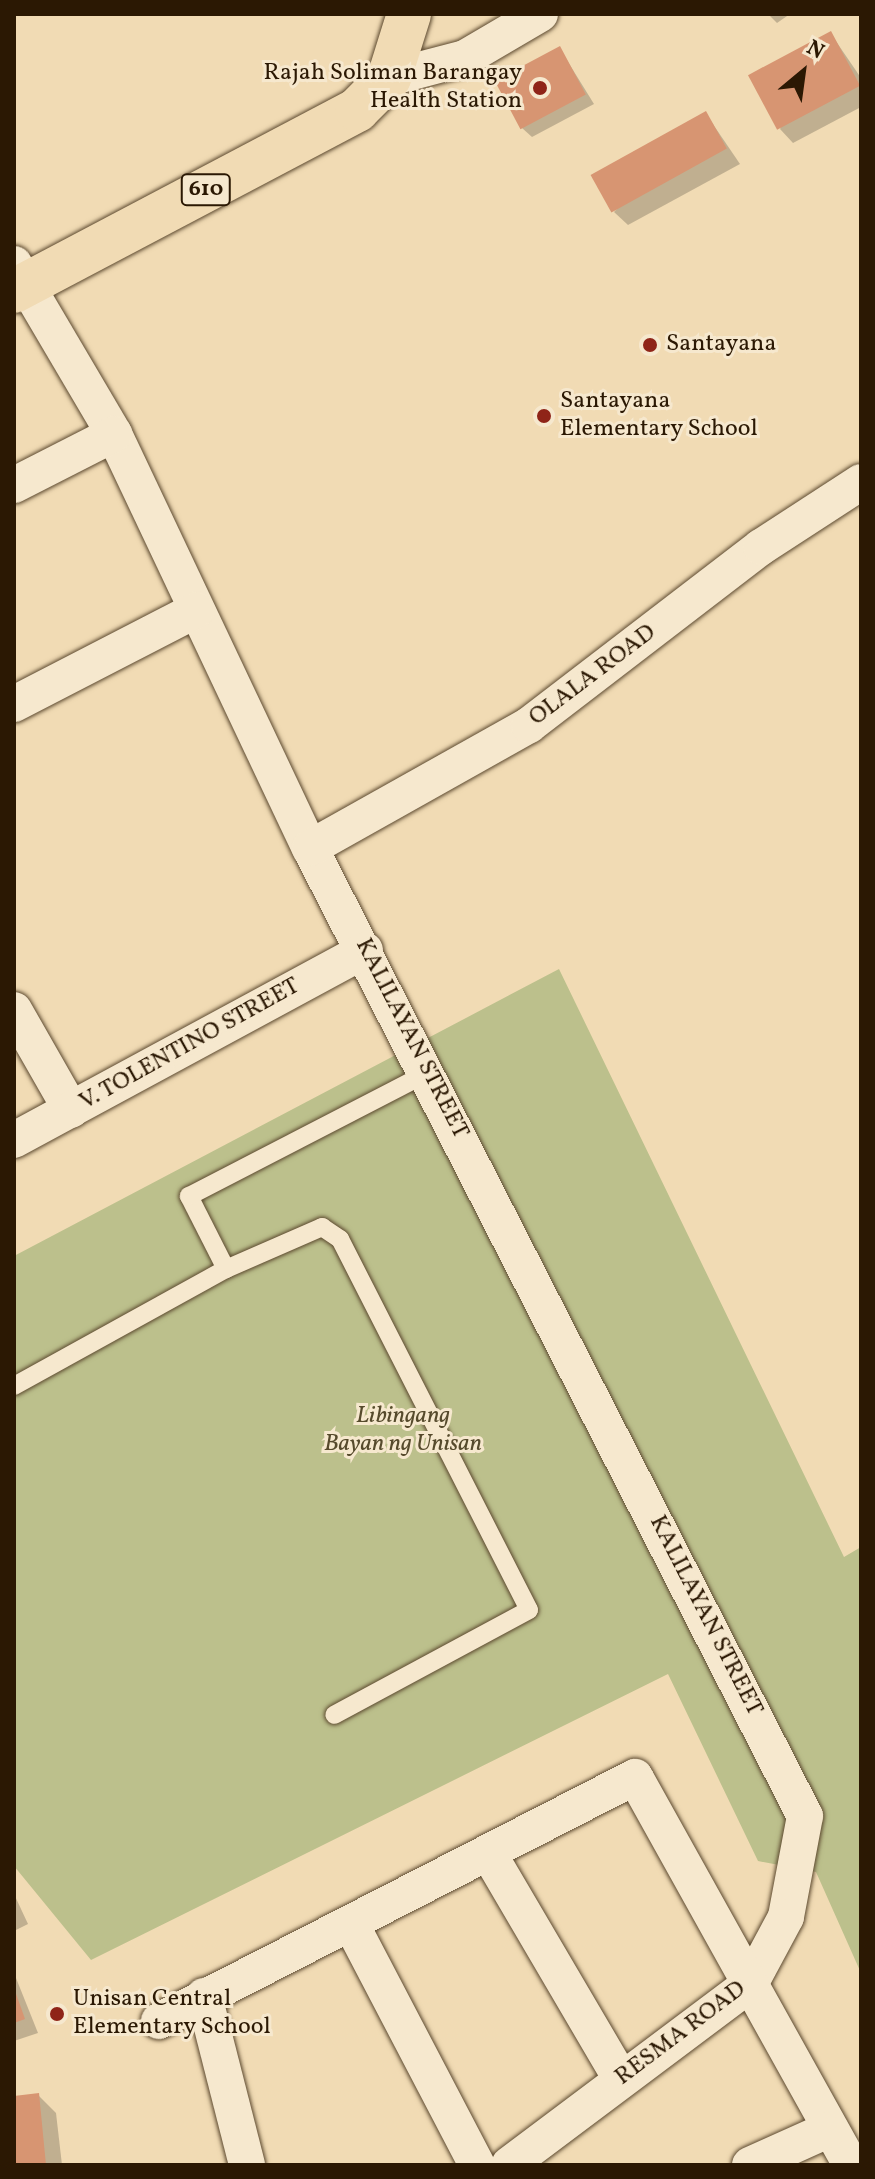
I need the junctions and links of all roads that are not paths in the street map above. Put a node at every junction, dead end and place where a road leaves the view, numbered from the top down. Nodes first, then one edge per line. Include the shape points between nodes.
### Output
1 (409, 14) edge
2 (540, 14) edge
3 (389, 78) junction
4 (18, 280) edge
5 (114, 434) junction
6 (861, 482) edge
7 (14, 485) edge
8 (196, 610) junction
9 (14, 704) edge
10 (310, 848) junction
11 (365, 950) junction
12 (14, 1010) edge
13 (429, 1072) junction
14 (71, 1110) junction
15 (14, 1140) edge
16 (226, 1269) junction
17 (14, 1386) edge
18 (334, 1715) dead end
19 (805, 1816) joint
20 (489, 1854) junction
21 (351, 1924) junction
22 (750, 1984) junction
23 (204, 1996) junction
24 (159, 2021) dead end
25 (621, 2079) junction
26 (828, 2130) junction
27 (247, 2165) edge
28 (477, 2165) edge
29 (509, 2165) edge
30 (750, 2165) edge
31 (851, 2165) edge

1 - 3 main road, 610
2 - 3 street via 465,58
3 - 4 main road, 610 via 357,110
4 - 5 street, KALILAYAN STREET
5 - 7 street
5 - 8 street, KALILAYAN STREET
6 - 10 street, OLALA ROAD via 761,547 529,725
8 - 9 street
8 - 10 street, KALILAYAN STREET
10 - 11 street, KALILAYAN STREET
11 - 13 street, KALILAYAN STREET
11 - 14 street, V. TOLENTINO STREET
12 - 14 street
13 - 16 lane via 189,1196
13 - 19 street, KALILAYAN STREET
14 - 15 street, V. TOLENTINO STREET
16 - 17 lane
16 - 18 lane via 322,1227 340,1239 529,1610
19 - 22 street, RESMA ROAD via 786,1917
20 - 21 street
20 - 22 street via 635,1777
20 - 25 street
21 - 23 street
21 - 28 street
22 - 25 street, RESMA ROAD
22 - 26 street
23 - 24 street
23 - 27 street
25 - 29 street, RESMA ROAD
26 - 30 street
26 - 31 street

